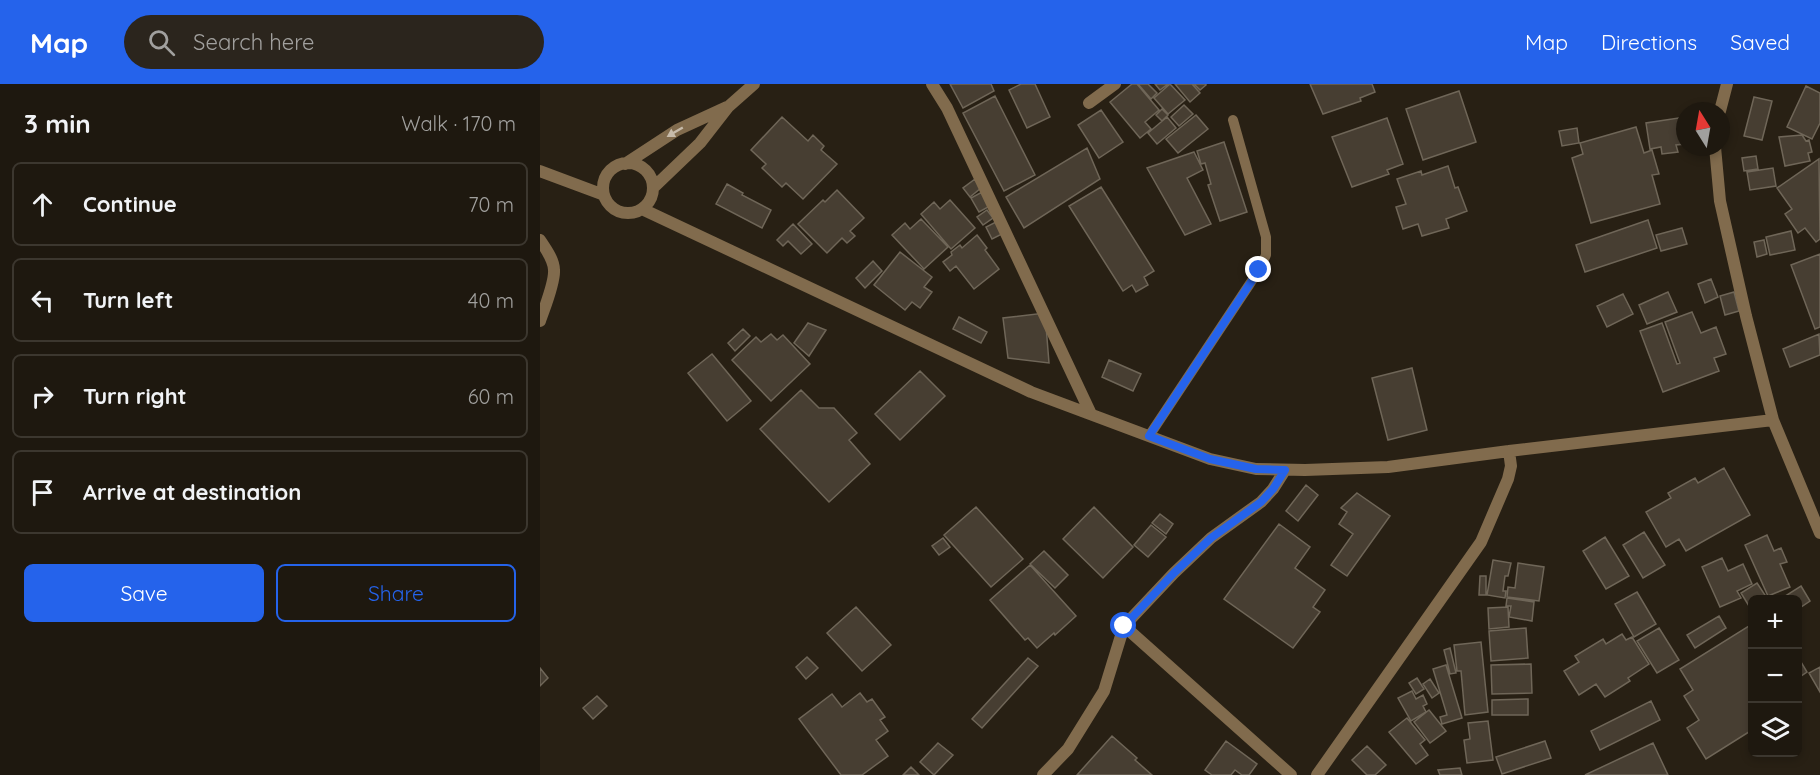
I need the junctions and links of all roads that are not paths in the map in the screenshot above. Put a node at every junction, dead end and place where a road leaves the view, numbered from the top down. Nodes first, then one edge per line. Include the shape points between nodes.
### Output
1 (754, 84) edge
2 (933, 84) edge
3 (1114, 84) edge
4 (1727, 84) edge
5 (1722, 102) edge
6 (1089, 103) dead end
7 (728, 107) junction
8 (1233, 120) dead end
9 (1716, 156) edge
10 (625, 164) junction
11 (540, 171) edge
12 (653, 188) junction
13 (604, 195) junction
14 (642, 209) junction
15 (540, 240) edge
16 (540, 321) edge
17 (1091, 414) junction
18 (1773, 420) junction
19 (1149, 436) junction
20 (1509, 451) junction
21 (1285, 470) junction
22 (1820, 533) edge
23 (1124, 626) junction
24 (1043, 775) edge
25 (1291, 775) edge
26 (1317, 775) edge

1 - 7 street
2 - 17 street
3 - 6 street
4 - 5 street
7 -> 10 street via 677,130
7 - 12 street via 700,143
8 - 19 lane via 1266,237 1266,255
9 - 18 street via 1720,201
10 - 12 street via 648,172
10 - 13 street via 605,178
11 - 13 street
12 - 14 street via 652,197
13 - 14 street via 620,212
14 - 17 street via 1031,392
15 - 16 street via 555,271
17 - 19 street
18 - 20 street
18 - 22 street
19 - 21 street via 1210,459 1256,469
20 - 21 street via 1388,467
20 - 26 street via 1508,479 1481,542
21 - 23 street via 1261,502 1211,538
23 - 24 street via 1104,691 1068,749
23 - 25 street

